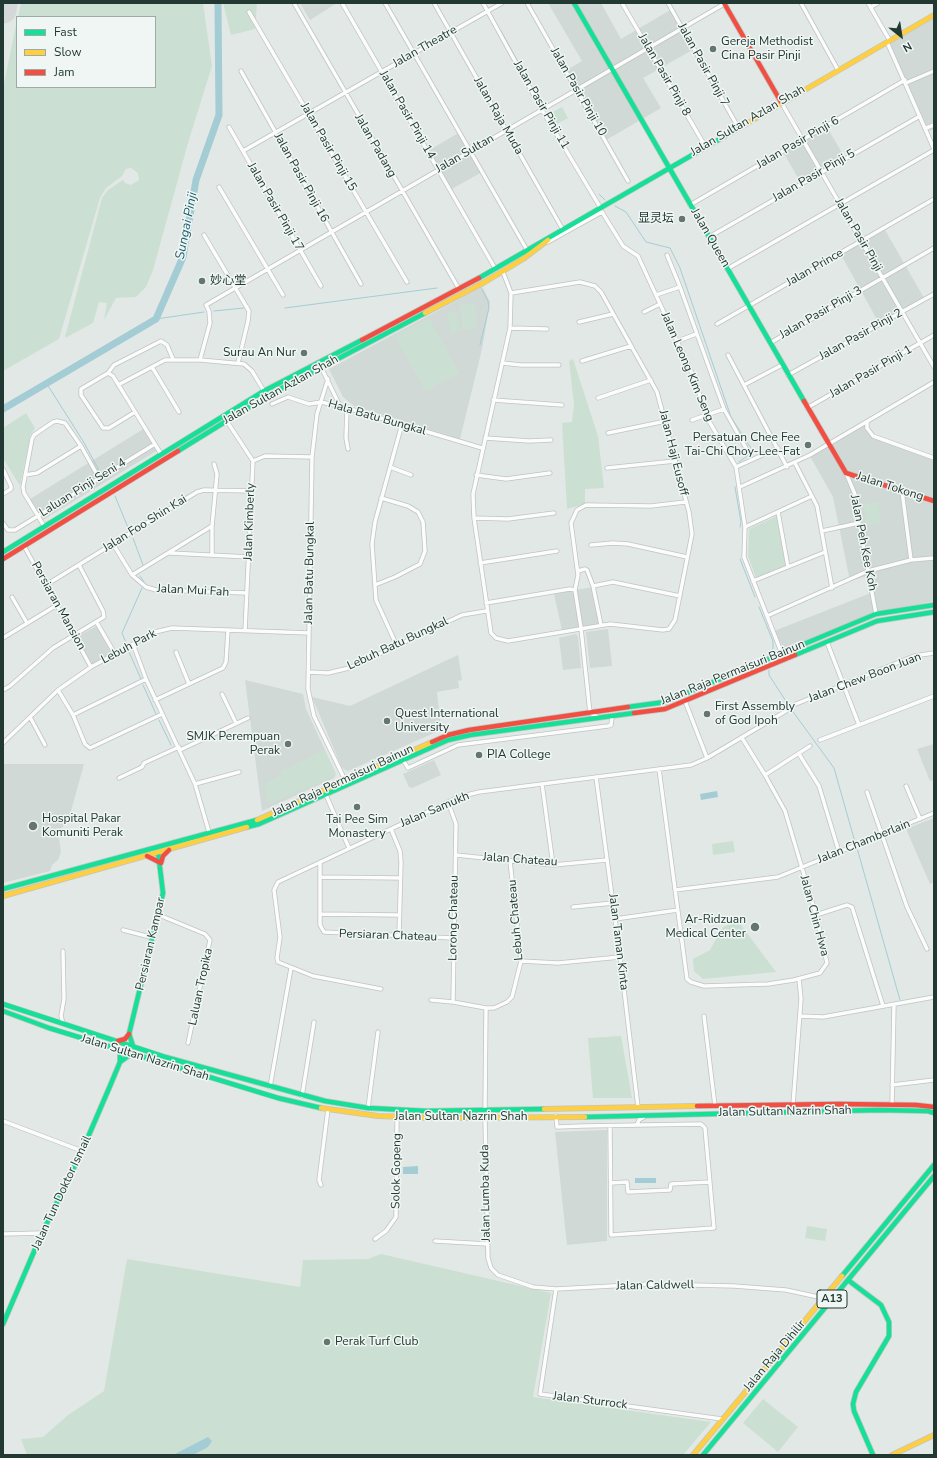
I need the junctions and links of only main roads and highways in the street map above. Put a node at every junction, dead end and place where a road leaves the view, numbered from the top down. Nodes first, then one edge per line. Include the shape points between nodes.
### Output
1 (574, 3) edge
2 (724, 4) edge
3 (934, 15) edge
4 (781, 102) junction
5 (669, 167) junction
6 (564, 231) junction
7 (527, 250) junction
8 (503, 272) junction
9 (466, 285) junction
10 (846, 473) joint
11 (934, 501) edge
12 (94, 502) junction
13 (44, 526) junction
14 (3, 552) edge
15 (3, 558) edge
16 (934, 605) edge
17 (934, 612) edge
18 (365, 778) junction
19 (345, 780) junction
20 (167, 844) junction
21 (148, 849) junction
22 (171, 849) junction
23 (158, 852) junction
24 (146, 856) junction
25 (161, 863) junction
26 (3, 889) edge
27 (3, 896) edge
28 (3, 1004) edge
29 (3, 1011) edge
30 (3, 1014) edge
31 (26, 1021) junction
32 (129, 1034) junction
33 (118, 1041) junction
34 (133, 1046) junction
35 (120, 1050) junction
36 (130, 1054) junction
37 (120, 1062) junction
38 (932, 1106) edge
39 (638, 1107) junction
40 (682, 1107) junction
41 (934, 1112) edge
42 (689, 1114) junction
43 (674, 1115) junction
44 (934, 1165) edge
45 (934, 1176) edge
46 (848, 1280) junction
47 (3, 1324) edge
48 (934, 1435) edge
49 (710, 1446) junction
50 (695, 1455) edge
51 (703, 1455) edge
52 (873, 1455) edge
53 (892, 1455) edge

1 - 5 main road, Jalan Queen
2 - 4 main road
3 - 4 main road, Jalan Sultan Azlan Shah
4 - 5 main road, Jalan Sultan Azlan Shah
5 - 6 main road, Jalan Sultan Azlan Shah
5 - 10 main road, Jalan Queen
6 - 7 main road, Jalan Sultan Azlan Shah
6 - 8 main road, Jalan Sultan Azlan Shah
7 - 8 main road via 506,266
7 - 9 main road, Jalan Sultan Azlan Shah
8 - 9 main road
8 - 12 main road, Jalan Sultan Azlan Shah via 267,396
9 - 13 main road, Jalan Sultan Azlan Shah via 264,391
10 - 11 main road, Jalan Tokong
12 - 13 main road via 50,526
12 - 15 main road, Jalan Sultan Azlan Shah
13 - 14 main road, Jalan Sultan Azlan Shah
16 - 19 main road, Jalan Raja Permaisuri Bainun via 876,614 665,702 448,734
17 - 18 main road, Jalan Raja Permaisuri Bainun via 877,621 665,709 448,740
18 - 19 main road via 350,782
18 - 22 main road, Jalan Raja Permaisuri Bainun via 259,824
19 - 20 main road, Jalan Raja Permaisuri Bainun via 257,820
20 - 21 main road, Jalan Raja Permaisuri Bainun
20 - 23 main road
21 - 23 main road
21 - 26 main road, Jalan Raja Permaisuri Bainun
22 - 23 main road, Jalan Raja Permaisuri Bainun
22 - 25 main road via 163,856
23 - 24 main road, Jalan Raja Permaisuri Bainun
23 - 25 main road, Persiaran Kampar
24 - 25 main road
24 - 27 main road, Jalan Raja Permaisuri Bainun
25 - 32 main road, Persiaran Kampar via 163,893 159,915
28 - 33 main road, Jalan Sultan Nazrin Shah
29 - 31 main road, Jalan Sultan Nazrin Shah
30 - 31 main road
31 - 35 main road, Jalan Sultan Nazrin Shah
32 - 33 main road via 125,1039
32 - 34 main road
33 - 34 main road, Jalan Sultan Nazrin Shah
34 - 39 main road, Jalan Sultan Nazrin Shah via 302,1096 368,1108 426,1111
35 - 36 main road, Jalan Sultan Nazrin Shah
35 - 37 main road, Jalan Tun Doktor Ismail
36 - 37 main road, Jalan Tun Doktor Ismail
36 - 43 main road, Jalan Sultan Nazrin Shah via 278,1098 328,1109 397,1118
37 - 47 main road, Jalan Tun Doktor Ismail via 82,1152 42,1233
38 - 40 main road, Jalan Sultan Nazrin Shah via 892,1104
39 - 40 main road, Jalan Sultan Nazrin Shah
39 - 43 main road via 640,1113 666,1112
40 - 42 main road via 686,1108
41 - 42 main road, Jalan Sultan Nazrin Shah via 879,1110
42 - 43 main road, Jalan Sultan Nazrin Shah
44 - 50 main road, Jalan Raja Dihilir / A13 via 722,1419
45 - 46 main road, Jalan Raja Dihilir / A13
46 - 49 main road, Jalan Raja Dihilir / A13
46 - 52 main road via 881,1305 889,1322 889,1336 856,1392 853,1404
48 - 53 main road
49 - 50 main road
49 - 51 main road, Jalan Raja Dihilir / A13

